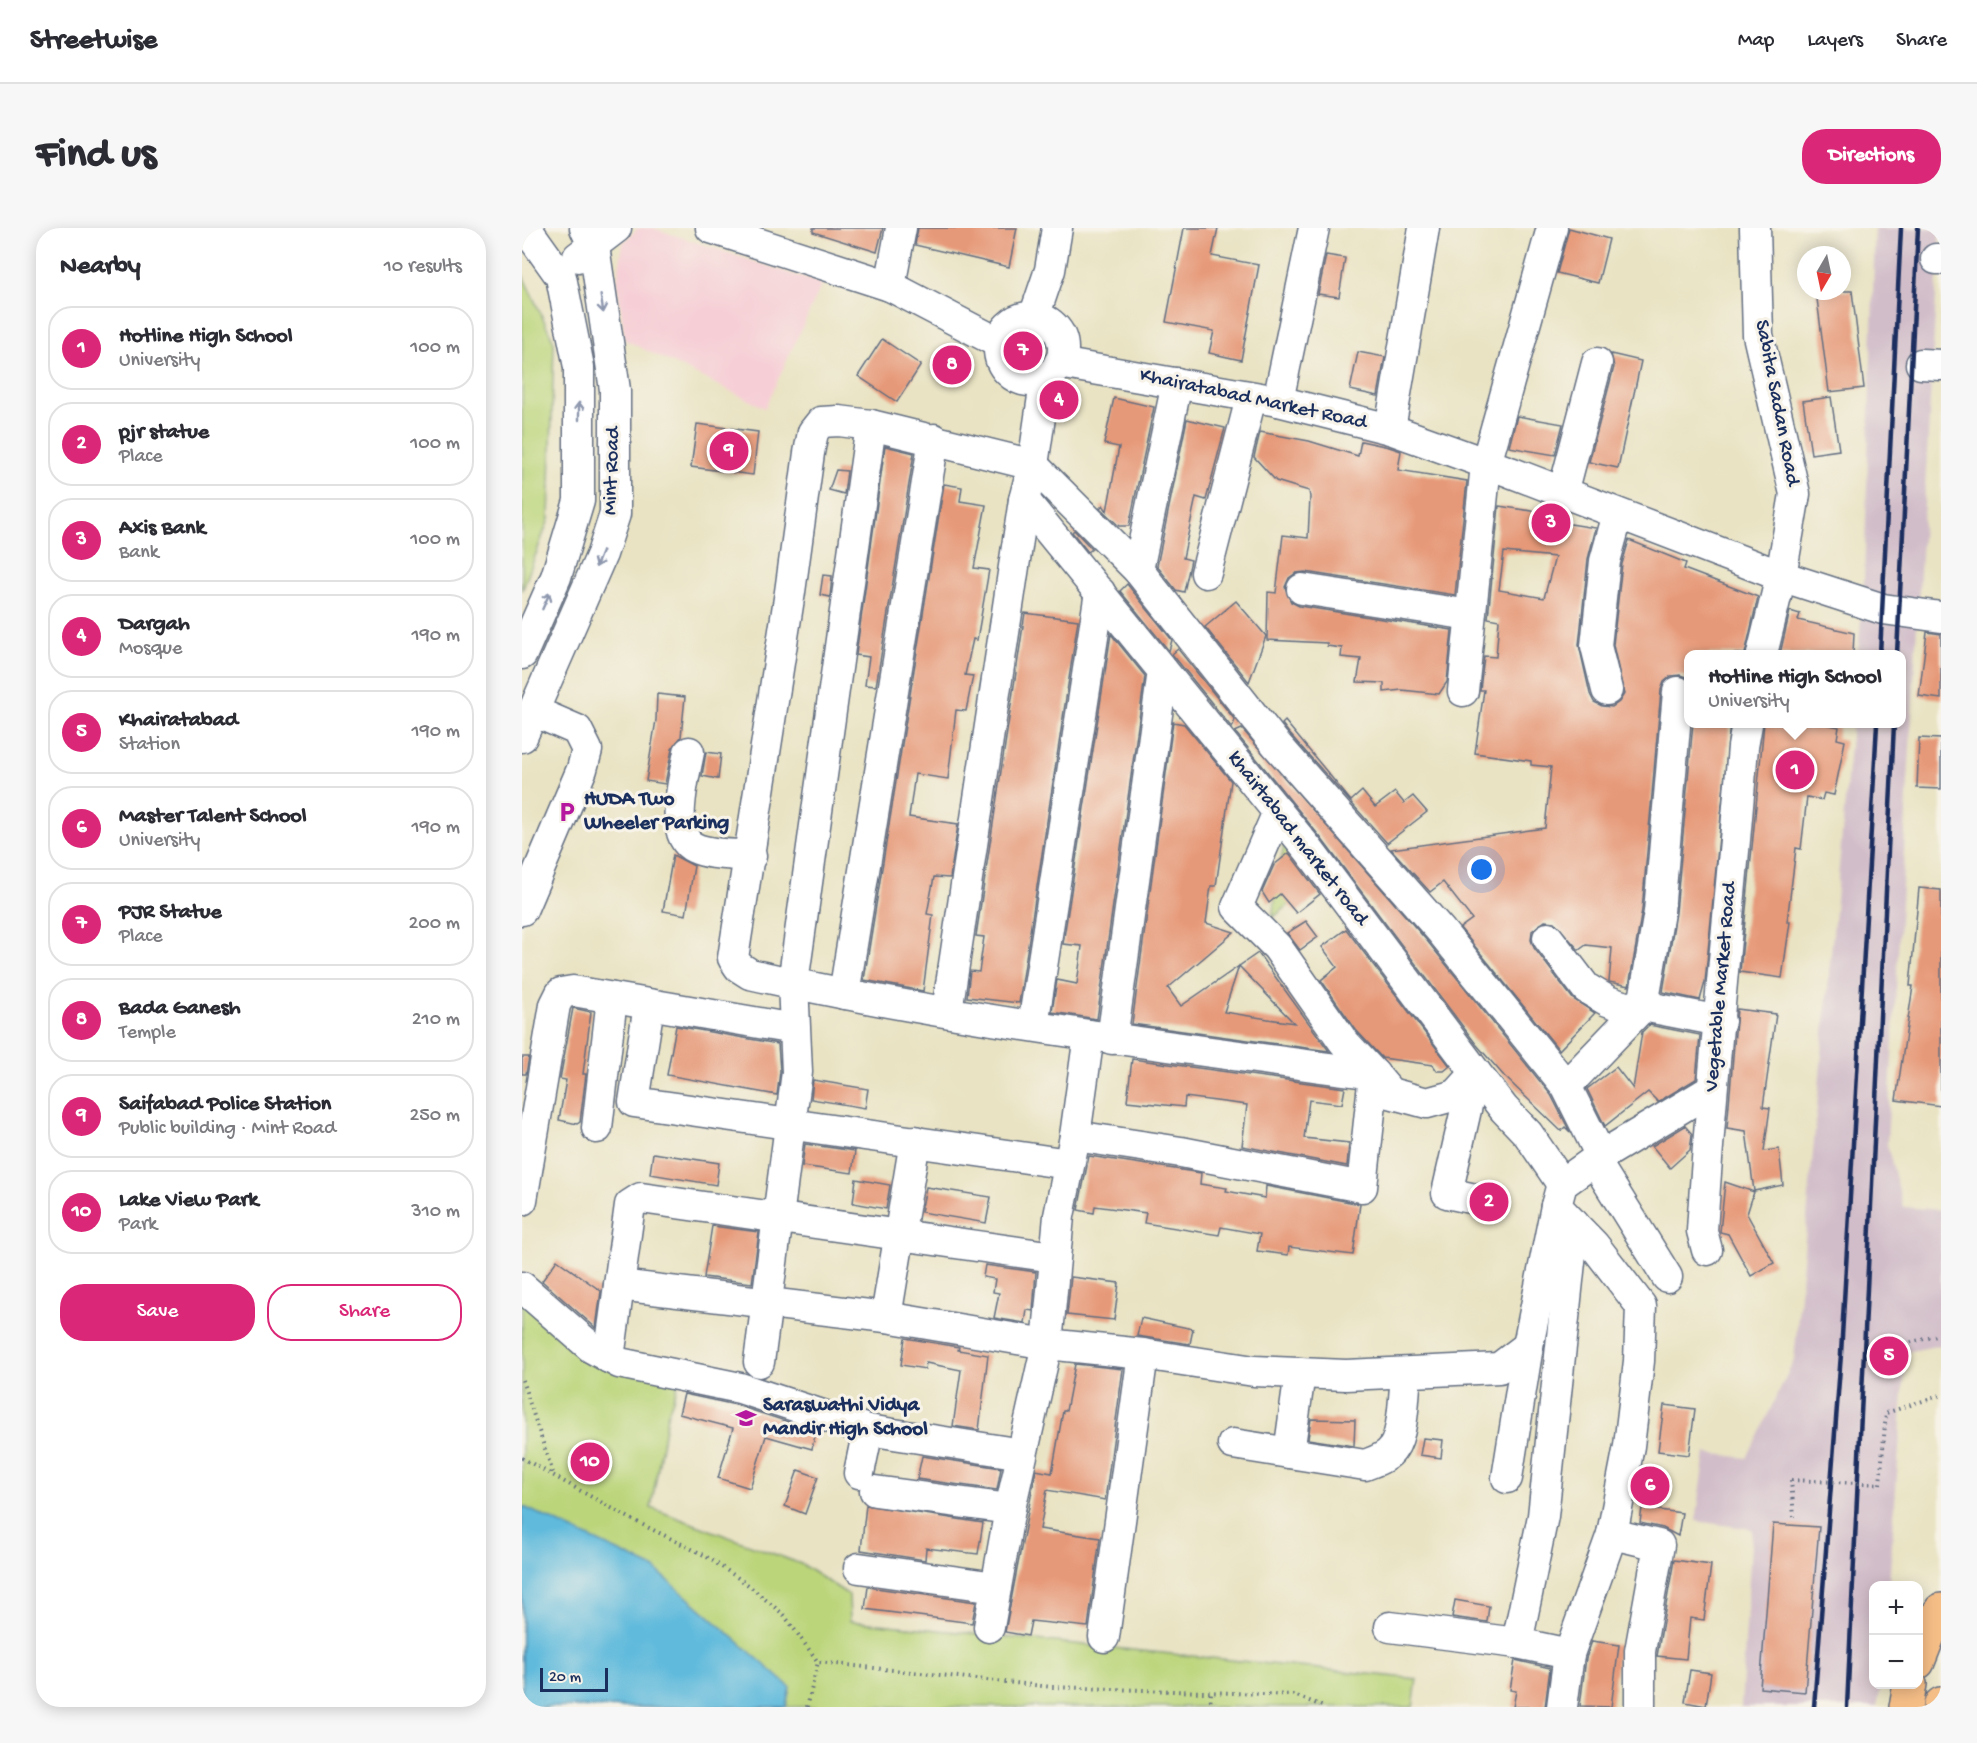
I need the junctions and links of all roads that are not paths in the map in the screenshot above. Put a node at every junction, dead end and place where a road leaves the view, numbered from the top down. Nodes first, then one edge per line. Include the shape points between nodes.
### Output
1 (529, 228) edge
2 (711, 228) edge
3 (901, 228) edge
4 (1057, 228) edge
5 (1314, 228) edge
6 (1424, 228) edge
7 (1552, 228) edge
8 (1755, 228) edge
9 (598, 234) edge
10 (558, 270) junction
11 (890, 286) junction
12 (1035, 317) junction
13 (999, 343) junction
14 (1597, 363) dead end
15 (1053, 370) junction
16 (1177, 383) junction
17 (1264, 400) junction
18 (871, 425) junction
19 (1390, 429) junction
20 (934, 439) junction
21 (1486, 464) junction
22 (1033, 465) junction
23 (1563, 493) junction
24 (1024, 500) junction
25 (579, 501) junction
26 (615, 514) junction
27 (1618, 514) junction
28 (1138, 570) junction
29 (1206, 573) dead end
30 (1781, 576) junction
31 (1302, 589) dead end
32 (1100, 592) junction
33 (1470, 615) junction
34 (1941, 617) edge
35 (1763, 650) edge
36 (522, 654) edge
37 (1163, 671) junction
38 (1607, 690) dead end
39 (1463, 691) dead end
40 (1678, 692) dead end
41 (528, 724) edge
42 (1746, 728) edge
43 (689, 752) dead end
44 (1278, 812) junction
45 (751, 856) junction
46 (522, 910) edge
47 (1548, 938) dead end
48 (793, 983) junction
49 (844, 994) junction
50 (612, 998) junction
51 (649, 1005) junction
52 (1643, 1006) junction
53 (947, 1011) junction
54 (1720, 1021) junction
55 (1032, 1025) junction
56 (794, 1029) junction
57 (1101, 1037) junction
58 (1374, 1074) junction
59 (1474, 1076) junction
60 (1566, 1086) junction
61 (1712, 1090) junction
62 (790, 1126) junction
63 (597, 1128) dead end
64 (915, 1141) junction
65 (1072, 1150) junction
66 (1598, 1158) junction
67 (522, 1200) edge
68 (1489, 1202) dead end
69 (1564, 1205) junction
70 (778, 1218) junction
71 (899, 1235) junction
72 (1707, 1250) dead end
73 (1054, 1257) junction
74 (1667, 1277) dead end
75 (619, 1285) junction
76 (522, 1287) edge
77 (766, 1305) junction
78 (886, 1317) junction
79 (1047, 1344) junction
80 (1528, 1346) junction
81 (1143, 1354) junction
82 (609, 1358) junction
83 (759, 1362) dead end
84 (1300, 1373) junction
85 (1406, 1373) junction
86 (868, 1430) junction
87 (1233, 1444) dead end
88 (1289, 1453) junction
89 (1022, 1454) junction
90 (1507, 1478) dead end
91 (1010, 1509) junction
92 (1612, 1534) junction
93 (859, 1568) dead end
94 (996, 1587) junction
95 (1941, 1610) edge
96 (989, 1627) dead end
97 (1390, 1627) dead end
98 (1104, 1637) dead end
99 (1517, 1643) junction
100 (1923, 1649) edge
101 (1569, 1654) junction
102 (1909, 1689) edge
103 (1562, 1707) edge
104 (1640, 1707) edge
105 (1906, 1707) edge

1 - 10 street, Mint Road
2 - 11 street
3 - 11 street
4 - 12 street via 1050,270
5 - 17 street
6 - 19 street
7 - 21 street
8 - 30 street, Sabita Sadan Road via 1758,335 1795,494
9 - 10 street
9 -> 26 street, Mint Road via 615,390
25 -> 10 street, Mint Road via 579,367
11 - 13 street
12 - 13 street via 1016,320
12 - 15 street via 1059,334 1062,353
13 - 15 street, Khairatabad Market Road via 1006,370 1018,378 1032,381
14 - 23 street
15 - 16 street, Khairatabad Market Road
15 - 22 street
16 - 17 street, Khairatabad Market Road
16 - 28 street
17 - 19 street, Khairatabad Market Road
17 - 29 street
18 - 20 street
18 - 45 street via 820,422 813,432
18 - 48 street
19 - 21 street, Khairatabad Market Road
20 - 22 street
20 - 49 street
21 - 23 street, Khairatabad Market Road
21 - 33 street
22 - 24 street
22 - 28 street
23 - 27 street, Khairatabad Market Road
24 - 32 street, khairtabad market road
24 - 53 street
25 - 26 street
36 -> 25 street, Mint Road via 556,577
26 -> 41 street, Mint Road via 602,554
27 - 30 street, Khairatabad Market Road
27 - 38 street via 1602,583 1596,646
28 - 60 street via 1275,743 1441,931
30 - 34 street, Khairatabad Market Road via 1882,609
30 - 35 street
31 - 33 street
32 - 37 street, khairtabad market road
32 - 55 street
33 - 39 street
37 - 44 street, khairtabad market road
37 - 57 street
40 - 52 street via 1659,912
41 - 46 street via 577,730 587,750
42 - 54 street, Vegetable Market Road
43 - 45 street via 680,799 680,830 685,841 696,849
44 - 58 street via 1237,907 1277,947 1342,1041
44 - 59 street, khairtabad market road
45 - 48 street via 733,958 750,974
47 - 52 street via 1586,988 1625,1008
48 - 49 street
48 - 56 street
49 - 53 street
50 - 51 street
50 - 63 street
50 - 67 street via 561,993 555,1005
51 - 56 street
51 - 62 street via 634,1102
52 - 54 street
52 - 60 street
53 - 55 street
54 - 61 street, Vegetable Market Road
55 - 57 street
56 - 62 street via 797,1072
57 - 58 street
57 - 65 street
58 - 59 street via 1390,1093 1427,1103 1456,1095
58 - 65 street via 1362,1187 1181,1152
59 - 68 street via 1447,1193
59 - 69 street, khairtabad market road via 1528,1134
60 - 66 street
61 - 66 street
61 - 72 street, Vegetable Market Road via 1702,1231
62 - 64 street
62 - 70 street
64 - 65 street
64 - 71 street
65 - 73 street
66 - 69 street
66 - 74 street
69 - 80 street
69 - 92 street, khairtabad market road via 1641,1306 1629,1446
69 - 99 street via 1543,1516
70 - 71 street
70 - 75 street via 634,1200 630,1205
70 - 77 street
71 - 73 street
71 - 78 street
73 - 79 street
75 - 77 street
75 - 82 street
76 - 82 street via 592,1348
77 - 78 street
77 - 83 street
78 - 79 street
79 - 81 street
79 - 89 street
80 - 85 street via 1499,1368
80 - 90 street
81 - 84 street via 1254,1371
81 - 98 street
82 - 86 street via 740,1388
84 - 85 street
84 - 88 street
85 - 88 street via 1399,1433 1394,1448 1383,1458 1365,1465
86 - 89 street
86 - 91 street via 867,1482
87 - 88 street
89 - 91 street
91 - 94 street
92 - 101 street, khairtabad market road
92 - 104 street via 1659,1545 1640,1651
93 - 94 street
94 - 96 street
95 - 100 main road
97 - 99 street
99 - 101 street
101 - 103 street, khairtabad market road
102 - 105 main road

